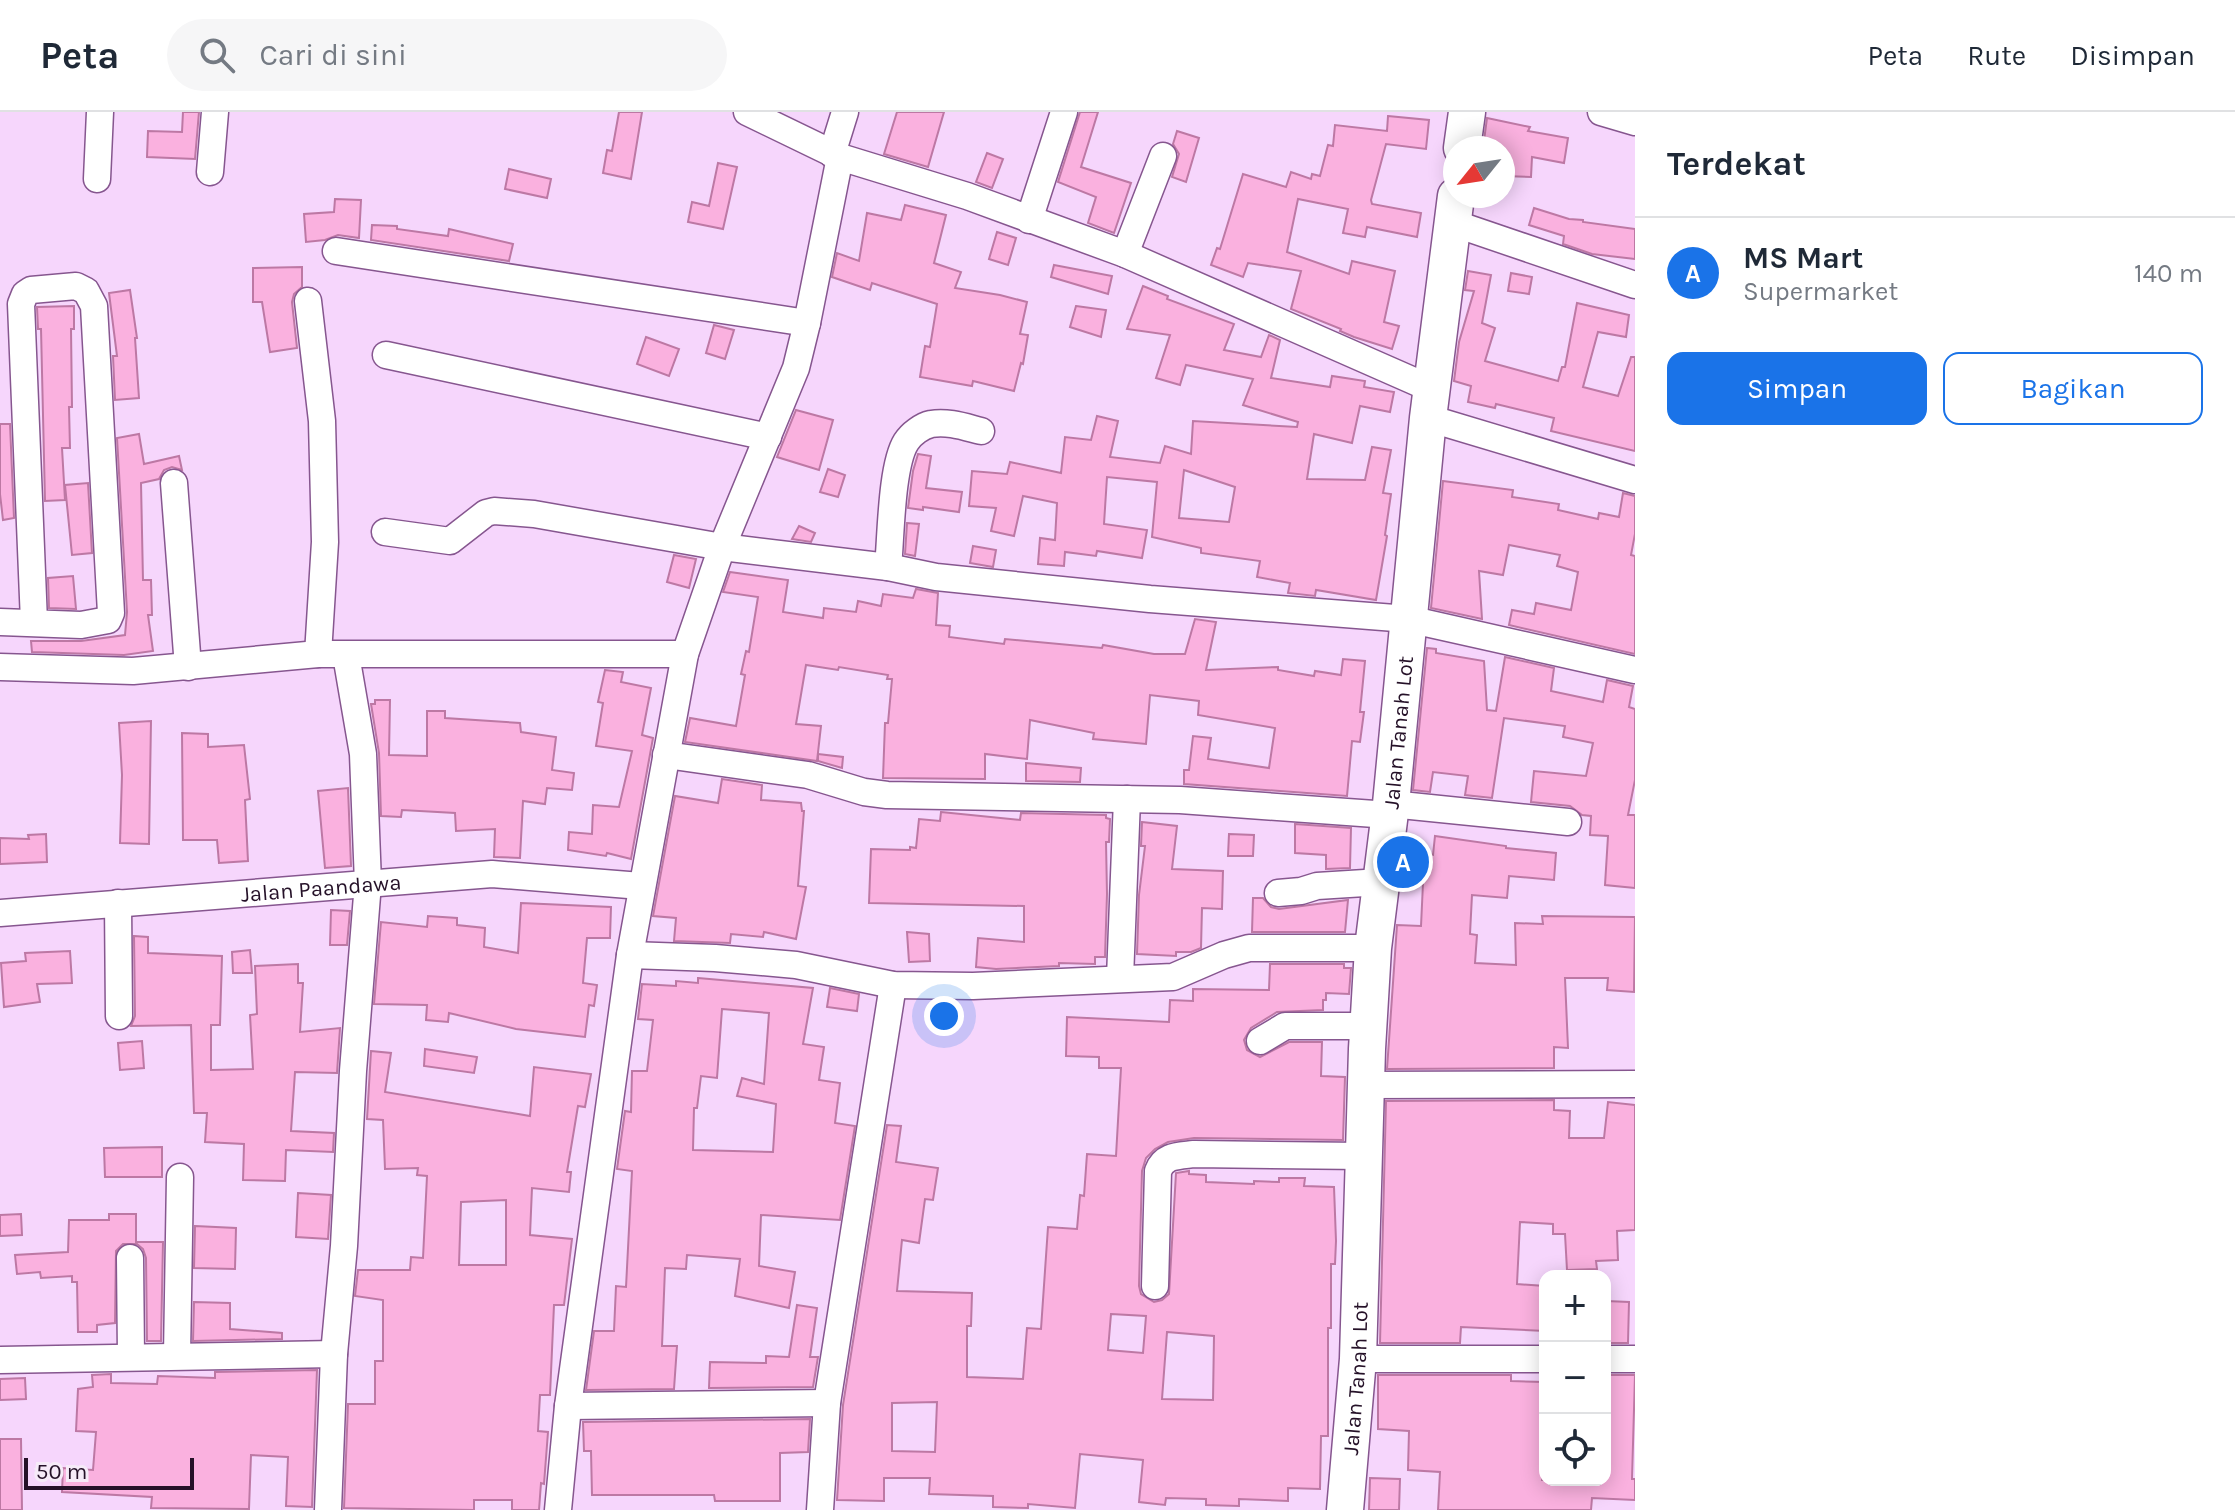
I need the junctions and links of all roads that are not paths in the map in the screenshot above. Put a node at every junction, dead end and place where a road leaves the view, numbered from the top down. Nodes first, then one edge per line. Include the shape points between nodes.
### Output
1 (100, 112) edge
2 (215, 112) edge
3 (747, 112) edge
4 (845, 112) edge
5 (1064, 112) edge
6 (1467, 112) edge
7 (1601, 112) edge
8 (1635, 122) edge
9 (1464, 136) edge
10 (836, 155) junction
11 (1163, 156) dead end
12 (210, 172) dead end
13 (97, 179) dead end
14 (1455, 210) edge
15 (1029, 220) junction
16 (336, 251) dead end
17 (1125, 254) junction
18 (1635, 285) edge
19 (308, 301) dead end
20 (807, 323) junction
21 (386, 355) dead end
22 (1430, 404) junction
23 (981, 431) dead end
24 (768, 437) junction
25 (1635, 480) edge
26 (174, 483) dead end
27 (385, 532) dead end
28 (722, 547) junction
29 (888, 567) junction
30 (1408, 619) junction
31 (0, 622) edge
32 (34, 622) junction
33 (318, 654) junction
34 (685, 654) junction
35 (346, 655) junction
36 (0, 667) edge
37 (188, 667) junction
38 (1635, 670) edge
39 (666, 755) junction
40 (1127, 799) junction
41 (1390, 809) junction
42 (1568, 822) dead end
43 (1381, 882) junction
44 (368, 883) junction
45 (641, 886) junction
46 (1278, 893) dead end
47 (118, 903) junction
48 (0, 913) edge
49 (1373, 948) junction
50 (630, 955) junction
51 (1120, 978) junction
52 (893, 985) junction
53 (119, 1016) dead end
54 (1368, 1026) junction
55 (1260, 1041) dead end
56 (1635, 1084) edge
57 (1366, 1085) junction
58 (1363, 1156) junction
59 (180, 1177) dead end
60 (130, 1258) dead end
61 (1155, 1286) dead end
62 (334, 1354) junction
63 (177, 1355) junction
64 (131, 1356) junction
65 (1358, 1359) junction
66 (1539, 1359) edge
67 (1611, 1359) edge
68 (1635, 1359) edge
69 (0, 1360) edge
70 (827, 1403) junction
71 (568, 1406) junction
72 (328, 1510) edge
73 (558, 1510) edge
74 (820, 1510) edge
75 (1345, 1510) edge

1 - 13 street
2 - 12 street
3 - 10 street
4 - 10 street
5 - 15 street
6 - 9 main road
7 - 8 street
10 - 15 street
10 - 20 street
11 - 17 street
14 - 18 street
14 - 22 main road, Jalan Tanah Lot
15 - 17 street
16 - 20 street
17 - 22 street
19 - 33 street via 322,421 325,542
20 - 24 street via 796,368
21 - 24 street
22 - 25 street
22 - 30 main road, Jalan Tanah Lot
23 - 29 street via 928,425 905,443
24 - 28 street
26 - 37 street
27 - 28 street via 450,541 494,511
28 - 29 street
28 - 34 street
29 - 30 street via 936,577 1150,599
30 - 38 street
30 - 41 main road, Jalan Tanah Lot
31 - 32 street
32 - 32 street via 95,624 108,620 111,613 94,306 86,291 76,286 31,290 21,304
33 - 35 street
33 - 37 street
34 - 35 street
34 - 39 street
35 - 44 street via 363,754
36 - 37 street
39 - 40 street via 808,775 887,795
39 - 45 street
40 - 41 street
40 - 51 street
41 - 42 street
41 - 43 main road, Jalan Tanah Lot
43 - 46 street
43 - 49 main road, Jalan Tanah Lot
44 - 45 street, Jalan Paandawa via 492,874
44 - 47 street, Jalan Paandawa
44 - 62 street
45 - 50 street
47 - 48 street, Jalan Paandawa
47 - 53 street
49 - 51 street via 1249,948 1173,977
49 - 54 main road, Jalan Tanah Lot
50 - 52 street via 796,965
50 - 71 street
51 - 52 street
52 - 70 street
54 - 55 street via 1285,1026
54 - 57 main road, Jalan Tanah Lot
56 - 57 street
57 - 58 main road, Jalan Tanah Lot
58 - 61 street via 1167,1158 1158,1171
58 - 65 main road, Jalan Tanah Lot
59 - 63 street
60 - 64 street
62 - 63 street
62 - 72 street
63 - 64 street
64 - 69 street
65 - 66 street
65 - 75 main road, Jalan Tanah Lot
67 - 68 street
70 - 71 street
70 - 74 street
71 - 73 street

